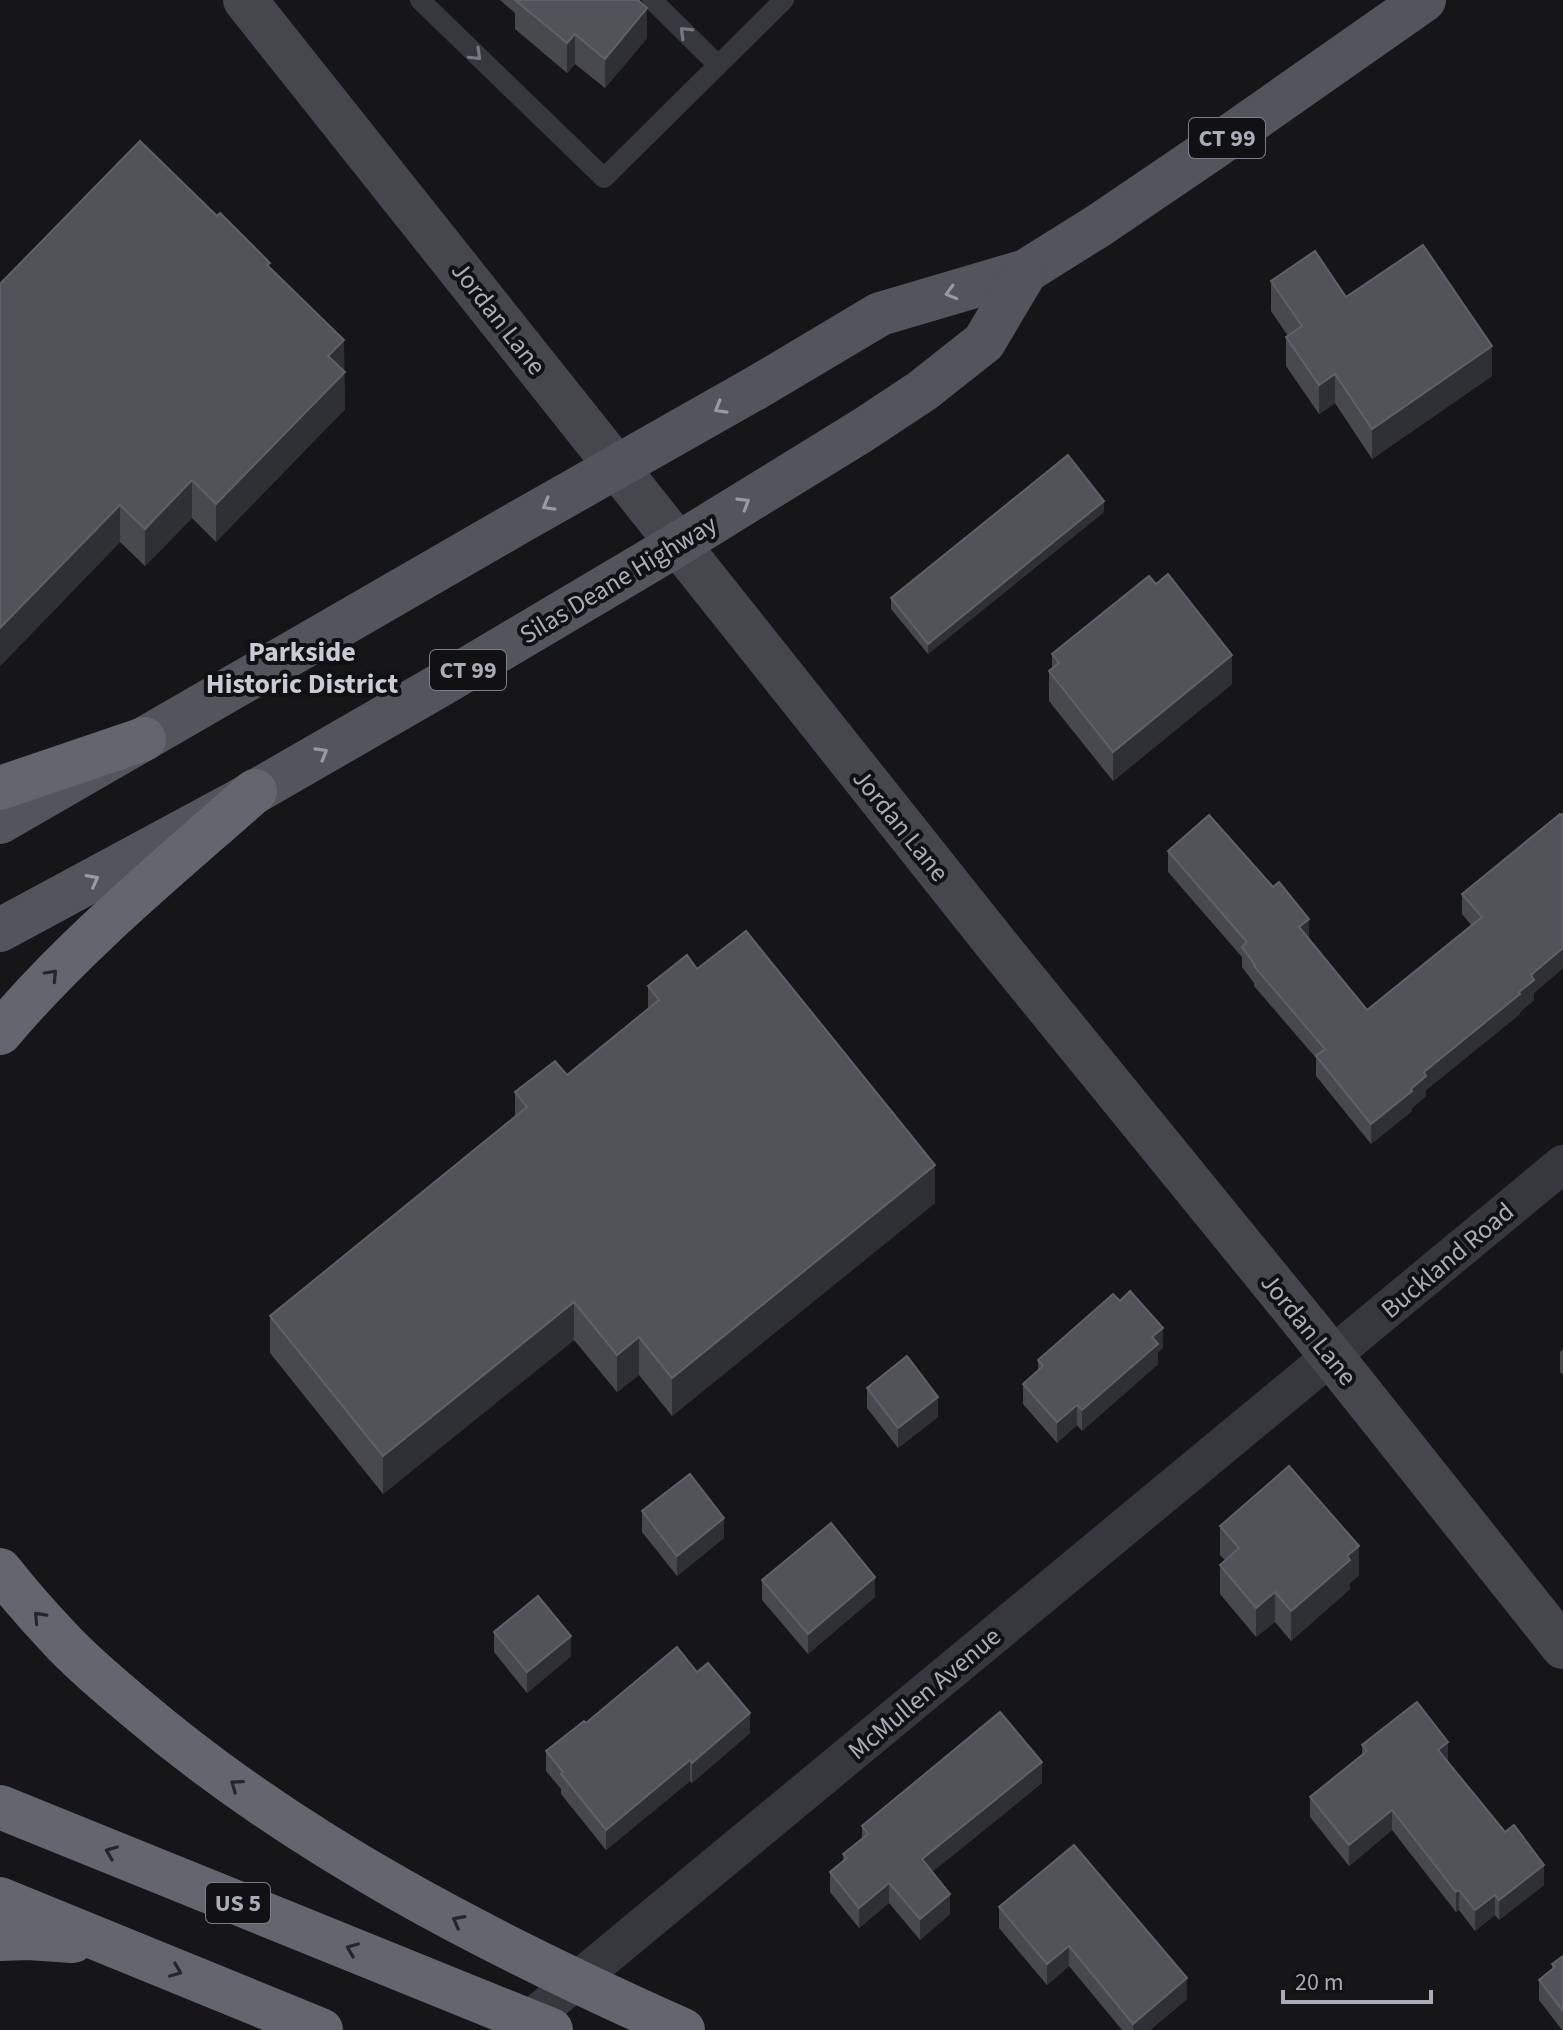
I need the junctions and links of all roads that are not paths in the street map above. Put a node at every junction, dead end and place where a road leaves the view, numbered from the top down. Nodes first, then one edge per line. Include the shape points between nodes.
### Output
1 (245, 0) edge
2 (420, 0) edge
3 (652, 0) edge
4 (784, 0) edge
5 (1424, 0) edge
6 (718, 65) junction
7 (1026, 271) junction
8 (616, 466) junction
9 (678, 544) junction
10 (144, 739) junction
11 (0, 788) edge
12 (255, 791) junction
13 (0, 822) edge
14 (0, 930) edge
15 (0, 1033) edge
16 (1563, 1164) edge
17 (1331, 1356) junction
18 (0, 1570) edge
19 (1563, 1647) edge
20 (0, 1807) edge
21 (0, 1899) edge
22 (0, 1939) edge
23 (128, 1951) junction
24 (321, 2030) edge
25 (517, 2030) edge
26 (551, 2030) edge
27 (683, 2030) edge

1 - 8 main road, Jordan Lane
2 -> 6 lane via 604,178
6 -> 3 lane
4 - 6 lane
5 - 7 main road, Silas Deane Highway / CT 99
7 -> 8 main road, Silas Deane Highway / CT 99 via 880,314
9 -> 7 main road, Silas Deane Highway / CT 99 via 922,391 984,342
8 - 9 main road, Jordan Lane
8 -> 10 main road, Silas Deane Highway / CT 99
12 -> 9 main road, Silas Deane Highway / CT 99
9 - 17 main road, Jordan Lane
10 - 11 highway
10 - 13 main road, Silas Deane Highway / CT 99
14 -> 12 main road, Silas Deane Highway / CT 99
15 -> 12 highway via 75,952
16 - 17 street, Buckland Road
17 - 19 main road, Jordan Lane
17 - 25 street, McMullen Avenue
27 -> 18 highway via 436,1909 278,1814 169,1735 83,1662
26 -> 20 highway, US 5
21 - 23 highway
22 - 23 highway via 74,1941
23 -> 24 highway

